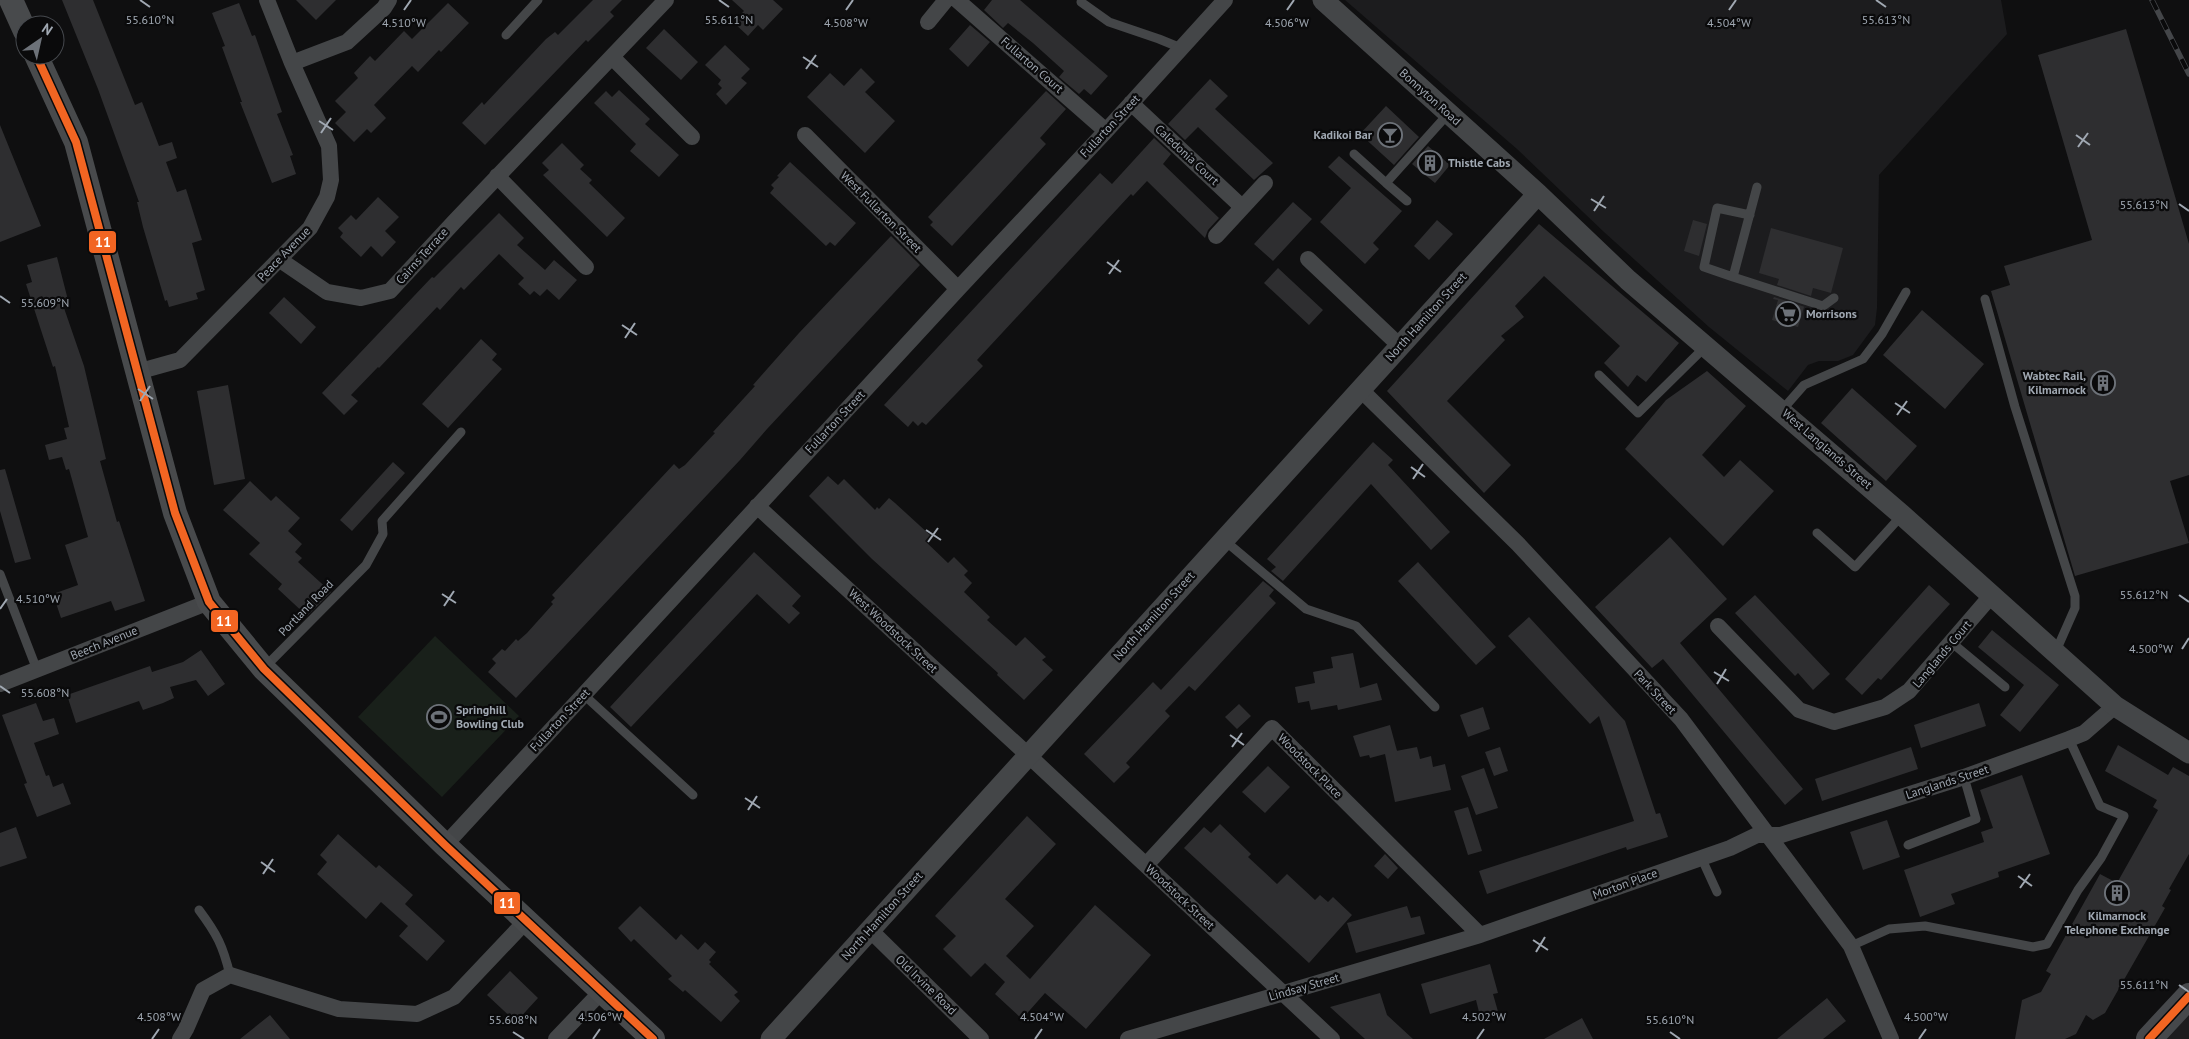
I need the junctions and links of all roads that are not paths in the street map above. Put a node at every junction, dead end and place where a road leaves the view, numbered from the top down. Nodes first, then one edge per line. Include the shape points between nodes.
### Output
1 (11, 0) edge
2 (267, 0) edge
3 (389, 0) edge
4 (538, 0) edge
5 (666, 0) edge
6 (946, 0) edge
7 (957, 0) edge
8 (1225, 0) edge
9 (1323, 0) edge
10 (1081, 2) dead end
11 (18, 15) edge
12 (928, 22) dead end
13 (506, 35) dead end
14 (1181, 48) junction
15 (612, 57) junction
16 (292, 64) junction
17 (41, 65) edge
18 (1131, 103) junction
19 (1448, 114) junction
20 (1106, 131) junction
21 (805, 135) dead end
22 (692, 138) dead end
23 (1354, 154) dead end
24 (497, 176) junction
25 (1264, 183) dead end
26 (1386, 183) junction
27 (1757, 187) dead end
28 (1538, 194) junction
29 (1407, 201) dead end
30 (1242, 208) junction
31 (1750, 215) junction
32 (1216, 236) dead end
33 (1308, 259) dead end
34 (280, 260) junction
35 (586, 267) dead end
36 (1733, 277) junction
37 (958, 288) junction
38 (1906, 292) dead end
39 (1834, 298) dead end
40 (1985, 300) dead end
41 (1400, 346) junction
42 (1705, 346) junction
43 (138, 372) junction
44 (1599, 375) dead end
45 (1360, 390) junction
46 (1782, 410) junction
47 (460, 432) dead end
48 (757, 506) junction
49 (1902, 515) junction
50 (1817, 533) dead end
51 (1224, 540) junction
52 (0, 574) edge
53 (1990, 596) junction
54 (208, 602) junction
55 (1718, 626) dead end
56 (1952, 642) junction
57 (2055, 654) junction
58 (264, 669) junction
59 (37, 670) junction
60 (0, 684) edge
61 (2005, 687) dead end
62 (584, 695) junction
63 (2115, 706) junction
64 (1435, 707) dead end
65 (2069, 739) junction
66 (2189, 753) edge
67 (1028, 755) junction
68 (1964, 777) junction
69 (693, 795) dead end
70 (1770, 835) junction
71 (445, 845) junction
72 (1908, 845) dead end
73 (1701, 857) junction
74 (1146, 865) junction
75 (1717, 892) dead end
76 (199, 910) dead end
77 (526, 921) junction
78 (870, 930) junction
79 (1480, 935) junction
80 (1852, 946) junction
81 (230, 975) junction
82 (602, 991) junction
83 (1283, 993) junction
84 (2189, 996) edge
85 (1137, 1038) edge
86 (180, 1039) edge
87 (556, 1039) edge
88 (653, 1039) edge
89 (771, 1039) edge
90 (981, 1039) edge
91 (1332, 1039) edge
92 (1891, 1039) edge
93 (2149, 1039) edge

1 - 11 main road
2 - 16 street, Peace Avenue
3 - 16 street via 347,42
4 - 13 lane
5 - 15 street, Cairns Terrace
6 - 12 street
7 - 20 street, Fullarton Court
8 - 14 street, Fullarton Street
9 - 19 street, Bonnyton Road
10 - 14 lane via 1109,22
14 - 18 street, Fullarton Street
15 - 22 street
15 - 24 street, Cairns Terrace
16 - 34 street, Peace Avenue via 329,146 331,180 317,218
17 - 43 main road via 76,142
18 - 20 street, Fullarton Street
18 - 30 street, Caledonia Court
19 - 26 lane
19 - 28 street, Bonnyton Road
20 - 37 street, Fullarton Street
21 - 37 street, West Fullarton Street
23 - 26 lane
24 - 34 street, Cairns Terrace via 390,291 361,298 327,292
24 - 35 street
25 - 30 street
26 - 29 lane
27 - 31 lane
28 - 41 street, North Hamilton Street
28 - 42 street, West Langlands Street via 1628,280
30 - 32 street
31 - 36 lane
31 - 36 lane via 1717,208 1704,267
33 - 41 street
34 - 43 street, Peace Avenue via 180,360
36 - 39 lane via 1823,306
37 - 48 street, Fullarton Street
38 - 46 lane via 1863,359 1804,385
40 - 57 lane via 2075,596 2075,608
41 - 45 street, North Hamilton Street
42 - 44 lane via 1638,413
42 - 46 street, West Langlands Street
43 - 54 main road via 175,513
45 - 51 street, North Hamilton Street
45 - 70 street, Park Street via 1518,544 1681,719
46 - 49 street, West Langlands Street
47 - 58 lane, Portland Road via 382,521 383,534 366,565
48 - 62 street, Fullarton Street
48 - 67 street, West Woodstock Street
49 - 50 lane via 1855,567
49 - 53 street, West Langlands Street
51 - 64 lane via 1306,609 1356,626
51 - 67 street, North Hamilton Street
52 - 59 lane
53 - 56 street, Langlands Court
53 - 57 street, West Langlands Street
54 - 58 main road
54 - 59 street, Beech Avenue
55 - 56 street, Langlands Court via 1799,710 1834,722 1885,707 1909,691
56 - 61 lane
57 - 63 street, West Langlands Street
58 - 71 main road
59 - 60 street, Beech Avenue
62 - 69 lane
62 - 71 street, Fullarton Street
63 - 65 street, Langlands Street via 2084,733
63 - 66 street
65 - 68 street, Langlands Street
65 - 80 lane via 2100,806 2124,816 2047,944 2033,947 1925,926 1889,929
67 - 74 street, Woodstock Street
67 - 78 street, North Hamilton Street
68 - 70 street, Langlands Street via 1781,835
68 - 72 lane via 1976,819
70 - 73 street, Morton Place via 1757,834 1730,848
70 - 80 street, Park Street
71 - 77 main road
73 - 75 lane
73 - 79 street, Morton Place
74 - 79 street, Woodstock Place via 1272,728
74 - 83 street, Woodstock Street
76 - 81 lane via 223,947
77 - 81 street via 454,997 417,1014 339,1009
77 - 82 main road
78 - 89 street, North Hamilton Street
78 - 90 street, Old Irvine Road
79 - 83 street, Lindsay Street
80 - 92 street, Park Street
81 - 86 street via 203,990
82 - 87 street
82 - 88 main road
83 - 85 street, Lindsay Street
83 - 91 street, Woodstock Street
84 - 93 main road

